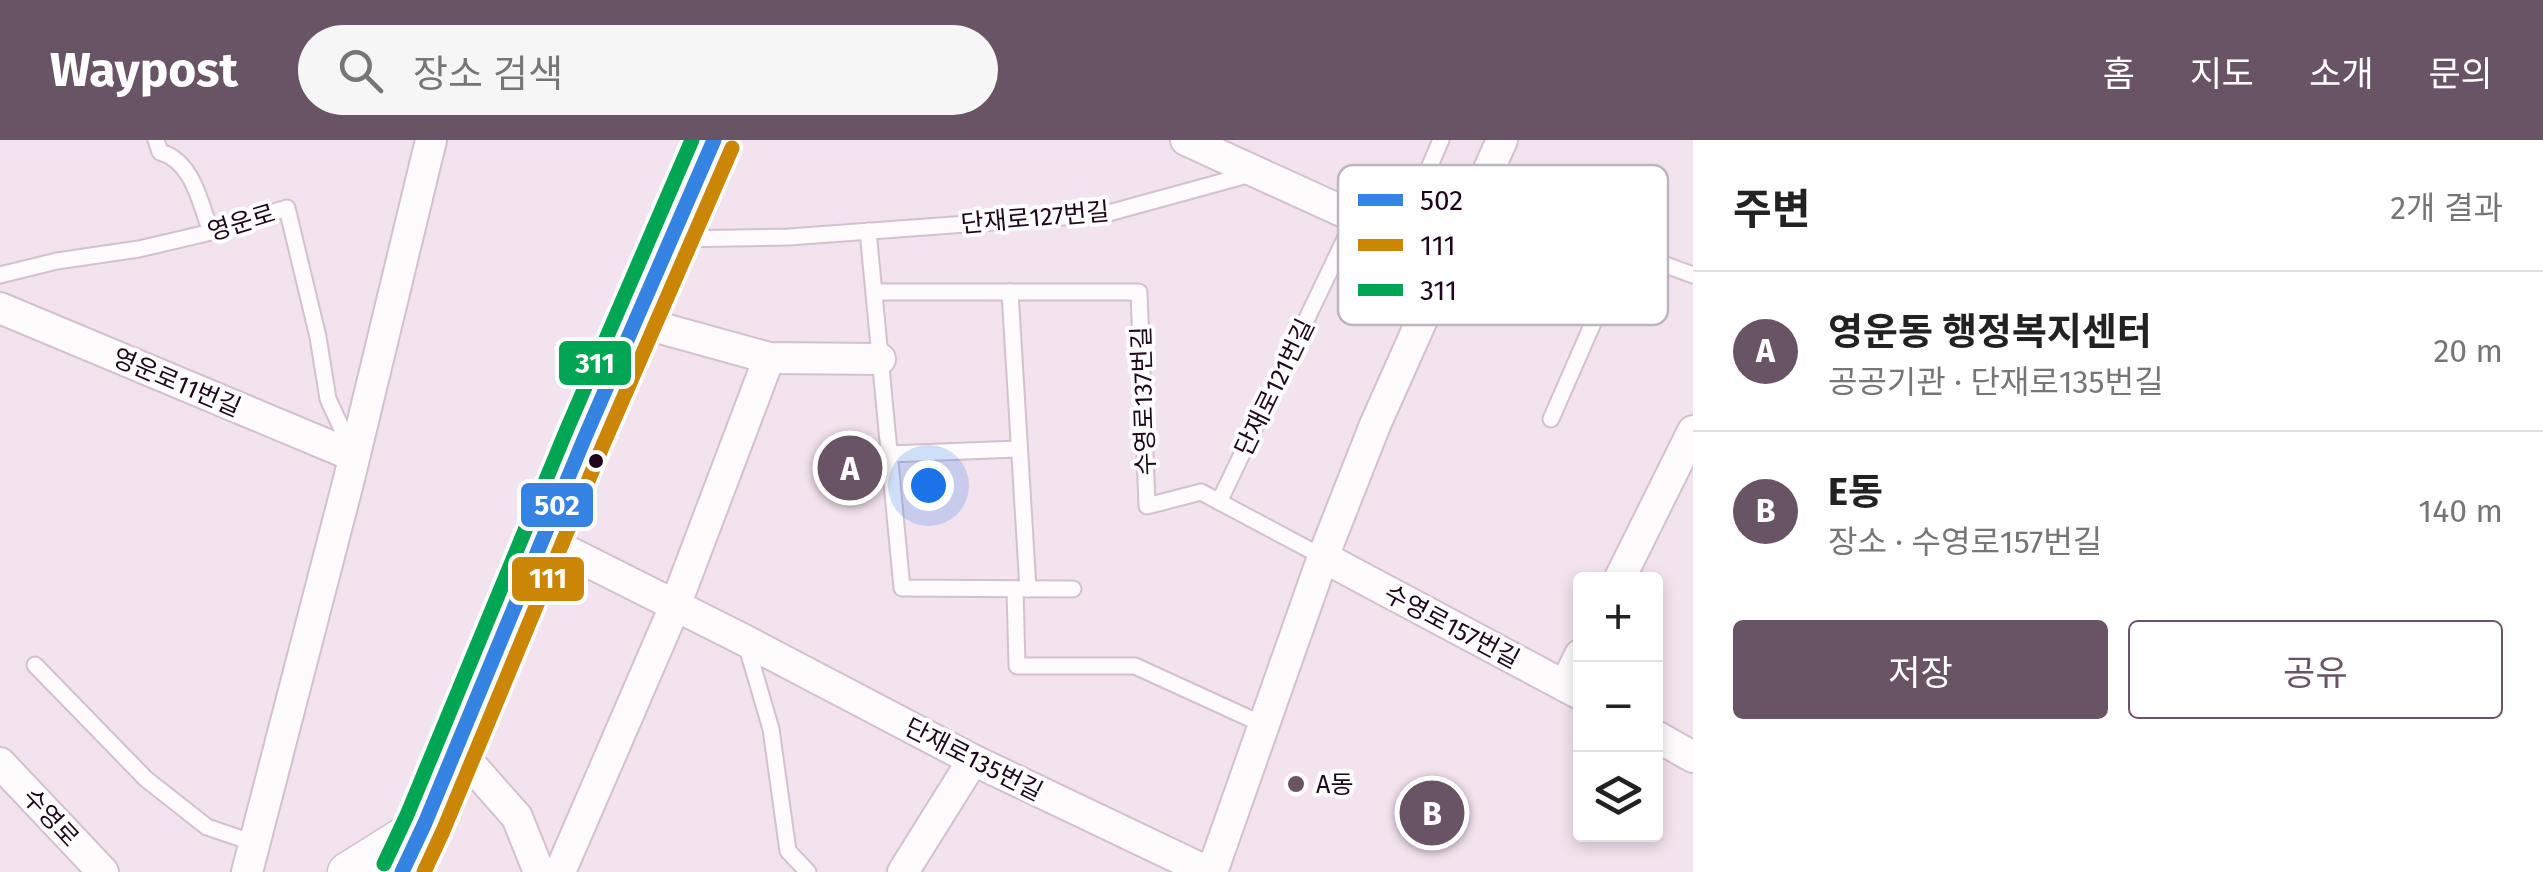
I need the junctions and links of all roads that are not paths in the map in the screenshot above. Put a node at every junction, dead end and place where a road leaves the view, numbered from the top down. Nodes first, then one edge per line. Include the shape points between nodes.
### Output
1 (156, 140) edge
2 (431, 140) edge
3 (714, 140) edge
4 (1186, 140) edge
5 (1441, 140) edge
6 (1502, 140) edge
7 (1430, 165) edge
8 (1491, 165) edge
9 (1258, 172) junction
10 (1338, 210) edge
11 (868, 231) junction
12 (211, 232) junction
13 (671, 240) junction
14 (1338, 255) edge
15 (1668, 266) edge
16 (0, 275) edge
17 (1693, 275) edge
18 (874, 292) junction
19 (1010, 292) junction
20 (0, 308) edge
21 (635, 321) junction
22 (1420, 325) edge
23 (1593, 325) edge
24 (768, 358) junction
25 (880, 360) junction
26 (1552, 419) dead end
27 (1693, 431) edge
28 (1019, 448) junction
29 (889, 454) junction
30 (354, 456) junction
31 (1219, 502) junction
32 (542, 540) junction
33 (1323, 557) junction
34 (1622, 572) edge
35 (1021, 589) junction
36 (1072, 590) dead end
37 (675, 606) junction
38 (744, 640) junction
39 (35, 665) dead end
40 (1573, 690) edge
41 (1264, 724) junction
42 (1663, 740) edge
43 (456, 748) junction
44 (1693, 757) edge
45 (973, 760) junction
46 (0, 763) edge
47 (426, 822) junction
48 (250, 858) edge
49 (407, 869) edge
50 (103, 872) edge
51 (347, 872) edge
52 (539, 872) edge
53 (560, 872) edge
54 (808, 872) edge
55 (903, 872) edge
56 (1210, 872) edge

1 - 12 lane via 160,152 173,156 192,179
2 - 30 street
3 - 13 street
4 - 9 street
5 - 7 lane
6 - 8 street
9 - 10 street
9 - 11 lane, 단재로127번길 via 1104,214
11 - 13 lane, 단재로127번길
11 - 18 lane
12 - 16 lane, 영운로
12 - 30 lane, 영운로 via 287,208 328,400
13 - 21 street
14 - 31 lane, 단재로121번길
15 - 17 lane
18 - 19 lane, 수영로137번길
18 - 25 lane
19 - 28 lane
19 - 31 lane, 수영로137번길 via 1139,292 1147,506 1202,492
20 - 30 street, 영운로11번길
21 - 24 street
21 - 32 street
22 - 33 street
23 - 26 lane
24 - 25 street
24 - 37 street
25 - 29 lane
27 - 34 street
28 - 29 lane
28 - 35 lane
29 - 35 lane via 902,588
30 - 48 street
31 - 33 lane, 수영로137번길
32 - 37 street, 단재로135번길
32 - 43 street
33 - 40 street, 수영로157번길
33 - 41 street
35 - 36 lane
35 - 41 lane via 1016,666 1135,666
37 - 38 street, 단재로135번길
37 - 53 street
38 - 45 street, 단재로135번길
38 - 54 lane via 771,729 788,851
39 - 48 lane via 146,779
41 - 56 street
42 - 44 street
43 - 47 street
43 - 52 street via 517,817
45 - 55 street
45 - 56 street, 단재로135번길
46 - 50 street, 수영로
47 - 49 street
47 - 51 street

